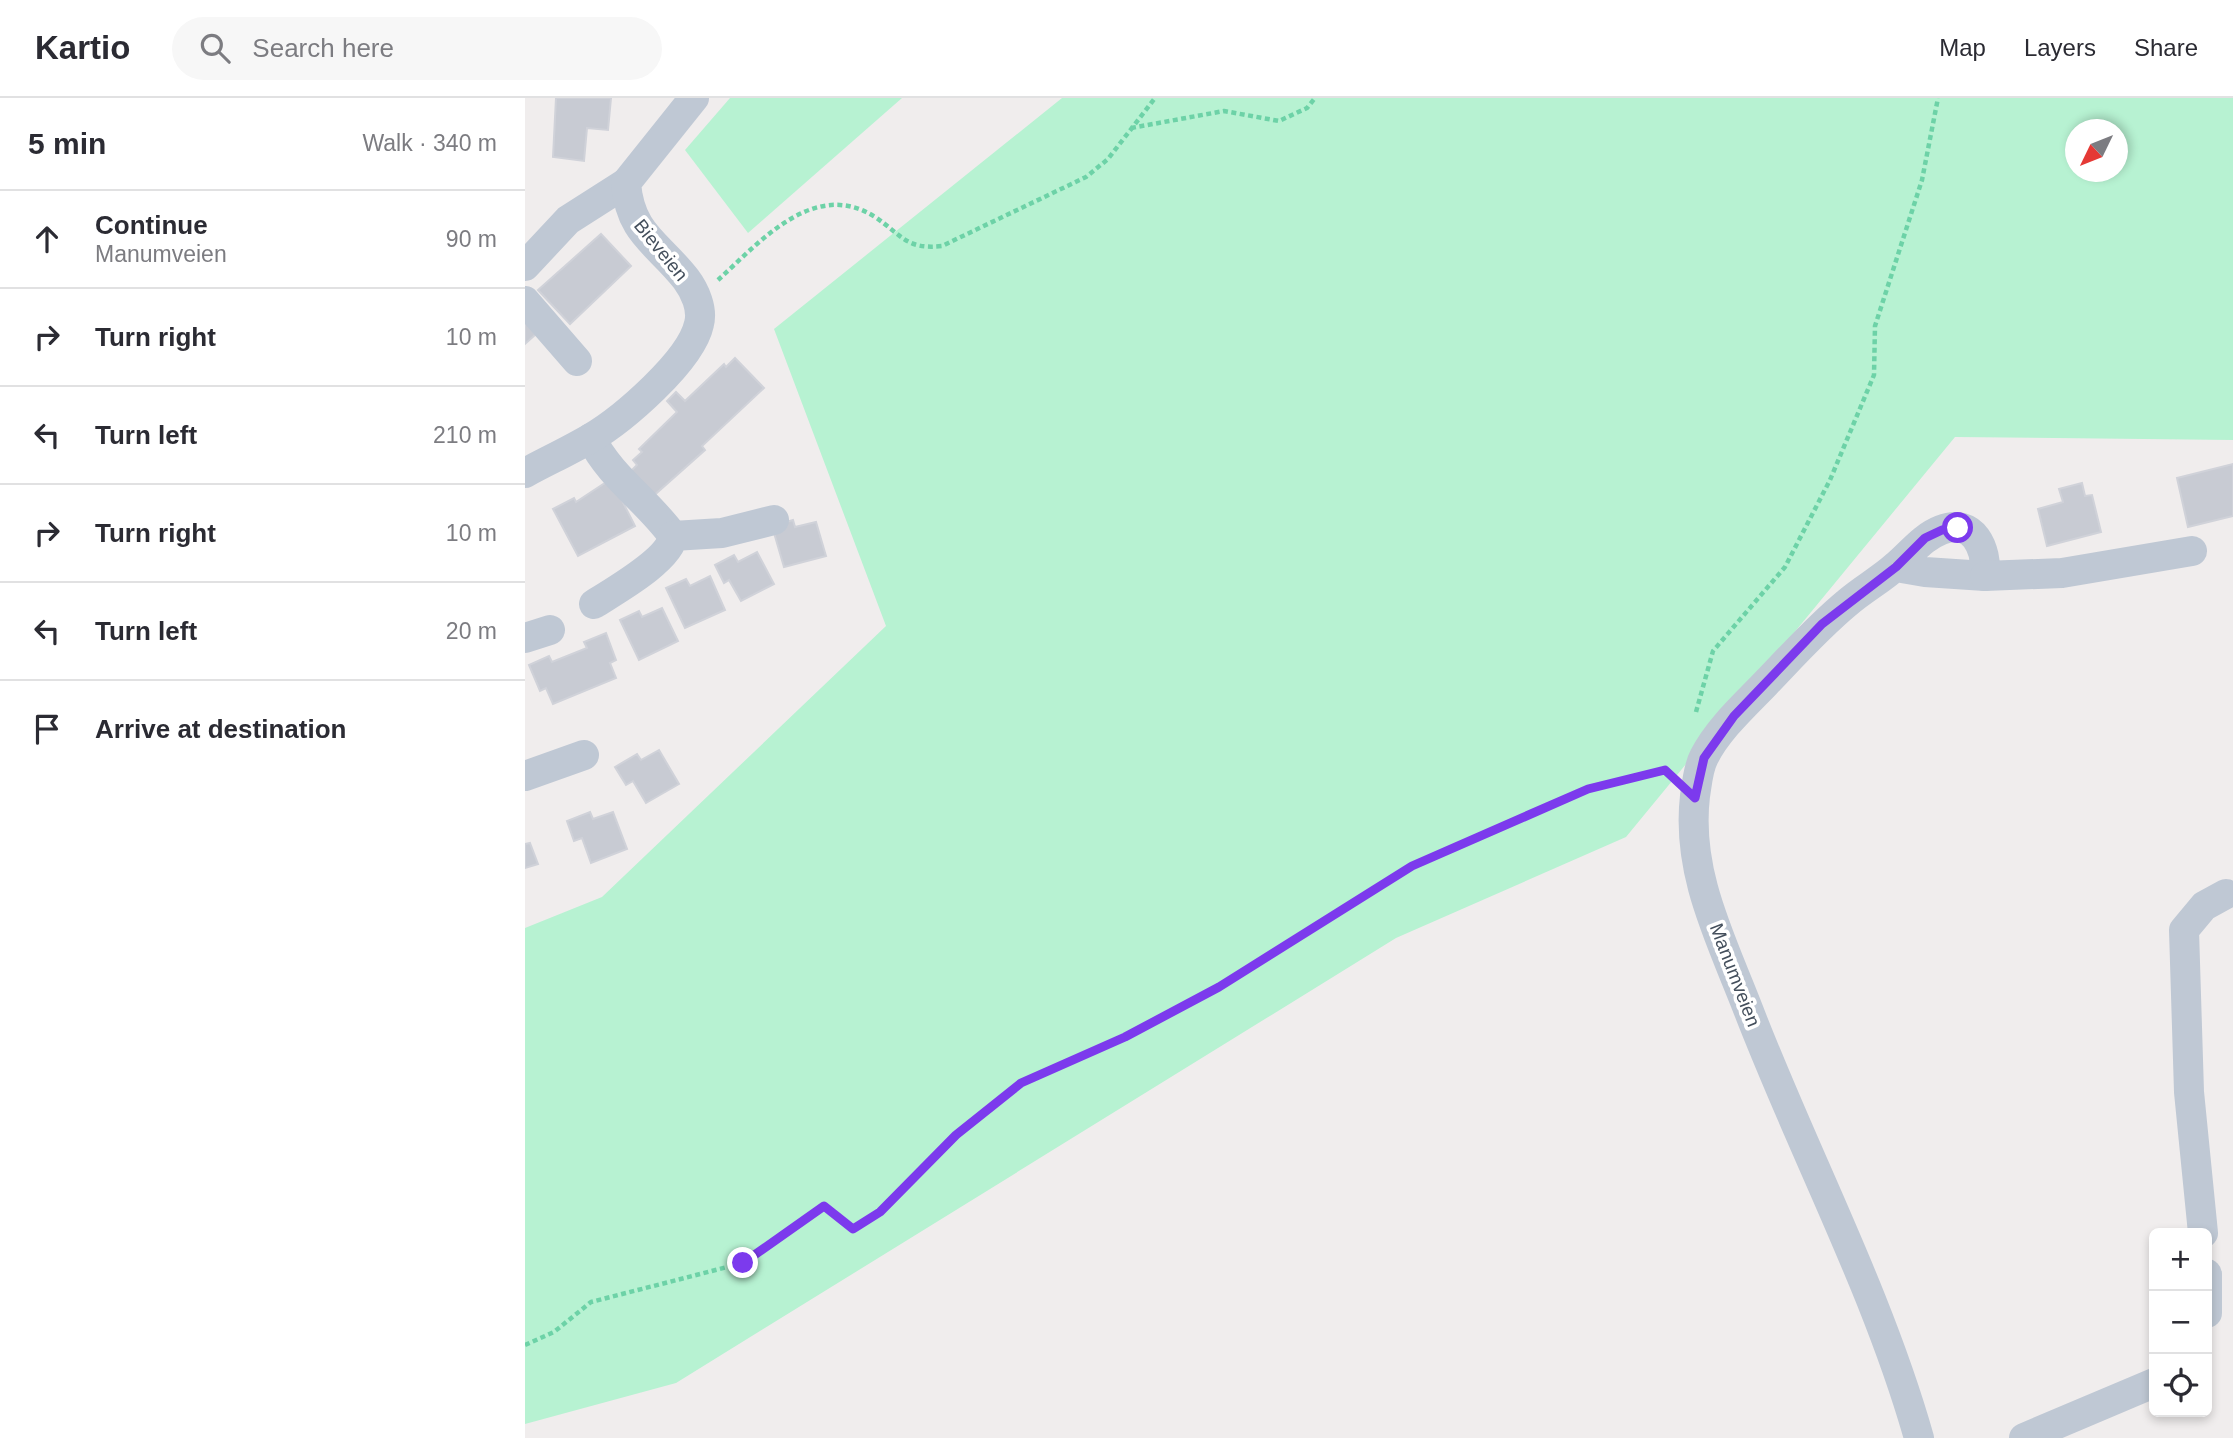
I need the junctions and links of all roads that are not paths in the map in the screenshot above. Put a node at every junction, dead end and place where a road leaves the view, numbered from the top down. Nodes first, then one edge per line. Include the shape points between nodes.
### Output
1 (694, 98) edge
2 (626, 183) junction
3 (525, 266) edge
4 (525, 301) edge
5 (577, 361) dead end
6 (591, 438) junction
7 (525, 473) edge
8 (774, 520) dead end
9 (673, 536) junction
10 (2192, 551) dead end
11 (1896, 567) junction
12 (1985, 576) junction
13 (594, 604) dead end
14 (584, 755) dead end
15 (525, 776) edge
16 (2226, 894) dead end
17 (2203, 1228) edge
18 (2149, 1384) edge
19 (1919, 1438) edge
20 (2024, 1438) edge

1 - 2 street
2 - 3 street via 568,220
2 - 6 street, Bieveien via 636,225 688,281 700,311 697,332 675,365
4 - 5 street
6 - 7 street, Bieveien
6 - 9 street via 632,493
8 - 9 street via 740,531
9 - 13 street via 667,550 649,566
10 - 12 street via 2062,573
11 - 12 street
11 - 12 street, Manumveien via 1925,538 1958,528 1981,542 1987,559
11 - 19 street, Manumveien via 1822,624 1734,716 1704,758 1692,844 1710,912 1781,1094 1876,1315
14 - 15 street
16 - 17 street via 2204,906 2184,930 2189,1092
18 - 20 street

